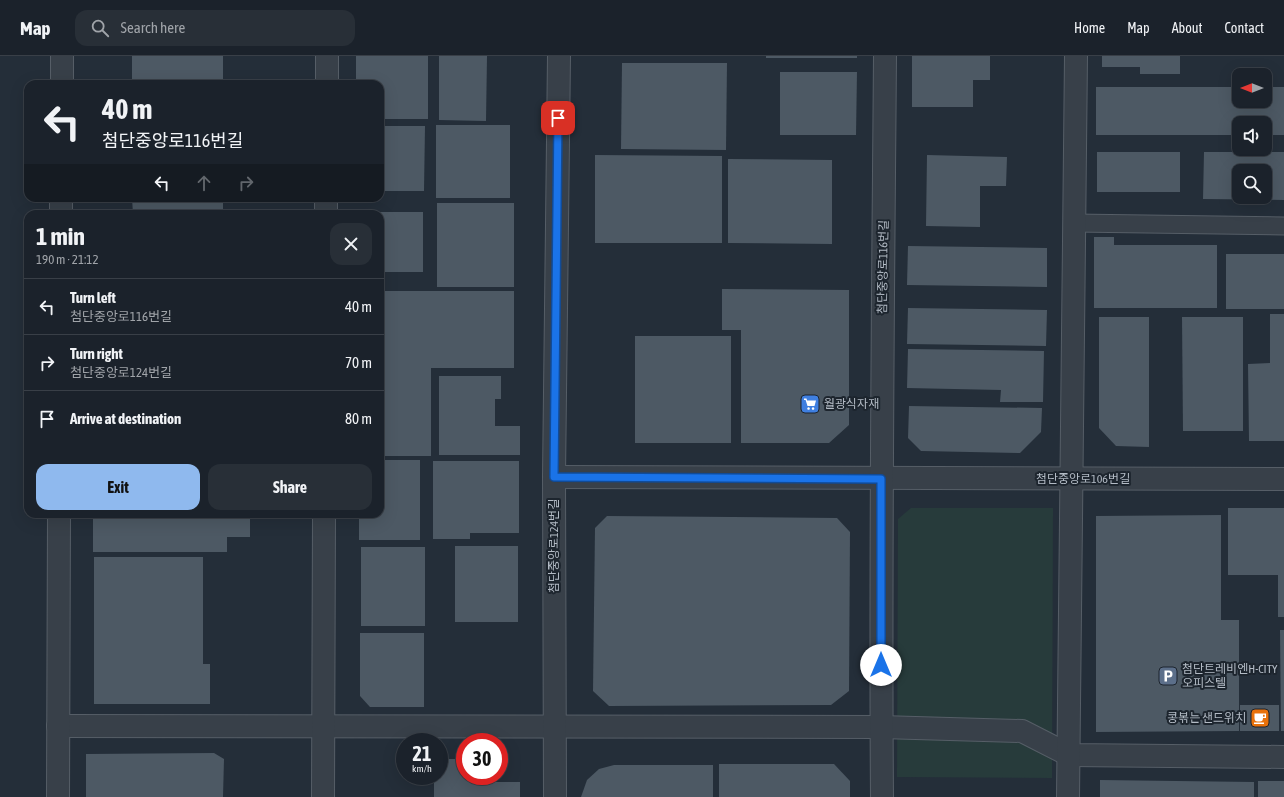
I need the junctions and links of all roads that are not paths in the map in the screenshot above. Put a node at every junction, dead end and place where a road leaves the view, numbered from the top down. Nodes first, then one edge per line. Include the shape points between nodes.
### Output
1 (62, 56) edge
2 (327, 56) edge
3 (559, 56) edge
4 (885, 56) edge
5 (1076, 56) edge
6 (62, 80) edge
7 (327, 80) edge
8 (1074, 223) junction
9 (1284, 226) edge
10 (554, 477) junction
11 (881, 479) junction
12 (1072, 479) junction
13 (1284, 479) edge
14 (59, 518) edge
15 (324, 518) edge
16 (58, 726) junction
17 (323, 727) junction
18 (555, 727) junction
19 (881, 727) junction
20 (1069, 755) junction
21 (1284, 757) edge
22 (58, 797) edge
23 (323, 797) edge
24 (555, 797) edge
25 (882, 797) edge
26 (1068, 797) edge

1 - 6 street
2 - 7 street
3 - 10 street, 첨단중앙로124번길
4 - 11 street, 첨단중앙로116번길
5 - 8 street
8 - 9 lane
8 - 12 street
10 - 11 street
10 - 18 street, 첨단중앙로124번길
11 - 12 street, 첨단중앙로106번길
11 - 19 street, 첨단중앙로116번길
12 - 13 street, 첨단중앙로106번길
12 - 20 street
14 - 16 street
15 - 17 street
16 - 17 street
16 - 22 street
17 - 18 street
17 - 23 street
18 - 19 street
18 - 24 street, 첨단중앙로124번길
19 - 20 street via 1022,731
19 - 25 street, 첨단중앙로116번길
20 - 21 street
20 - 26 street

